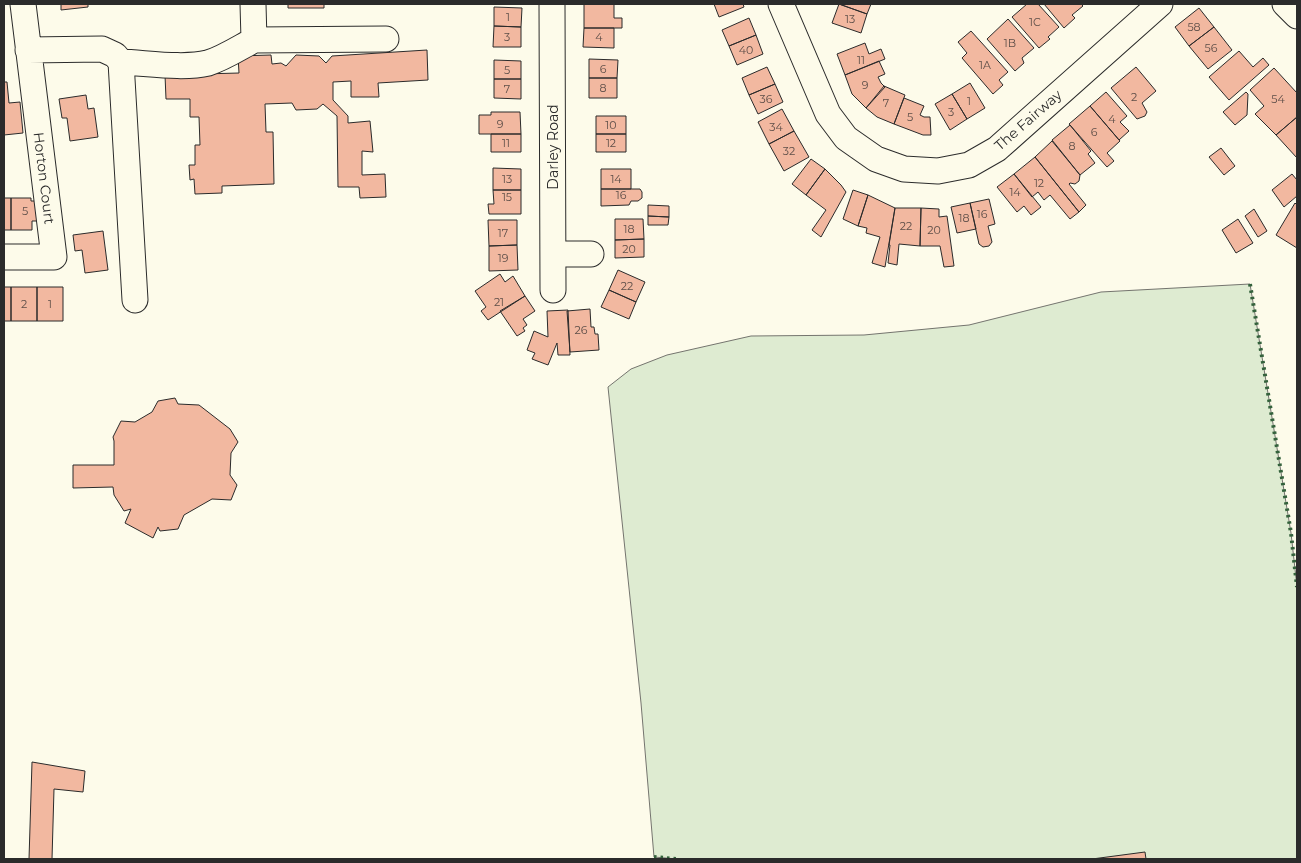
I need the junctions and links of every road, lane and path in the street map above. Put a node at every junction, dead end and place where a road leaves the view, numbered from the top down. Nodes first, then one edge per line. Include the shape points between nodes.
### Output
1 (23, 4) edge
2 (552, 4) edge
3 (781, 4) edge
4 (1160, 4) edge
5 (1285, 4) edge
6 (253, 8) edge
7 (1297, 16) edge
8 (386, 38) dead end
9 (254, 40) junction
10 (28, 50) junction
11 (121, 62) junction
12 (553, 254) junction
13 (590, 254) dead end
14 (4, 257) edge
15 (553, 290) dead end
16 (135, 300) dead end

1 - 10 street
2 - 12 street, Darley Road
3 - 4 street, The Fairway via 828,114 846,138 876,159 904,169 938,171 969,164 997,149
5 - 7 street
6 - 9 street
8 - 9 street
9 - 11 street via 208,63
10 - 11 street via 102,49
10 - 14 street, Horton Court via 54,257
11 - 16 street
12 - 13 street
12 - 15 street, Darley Road

